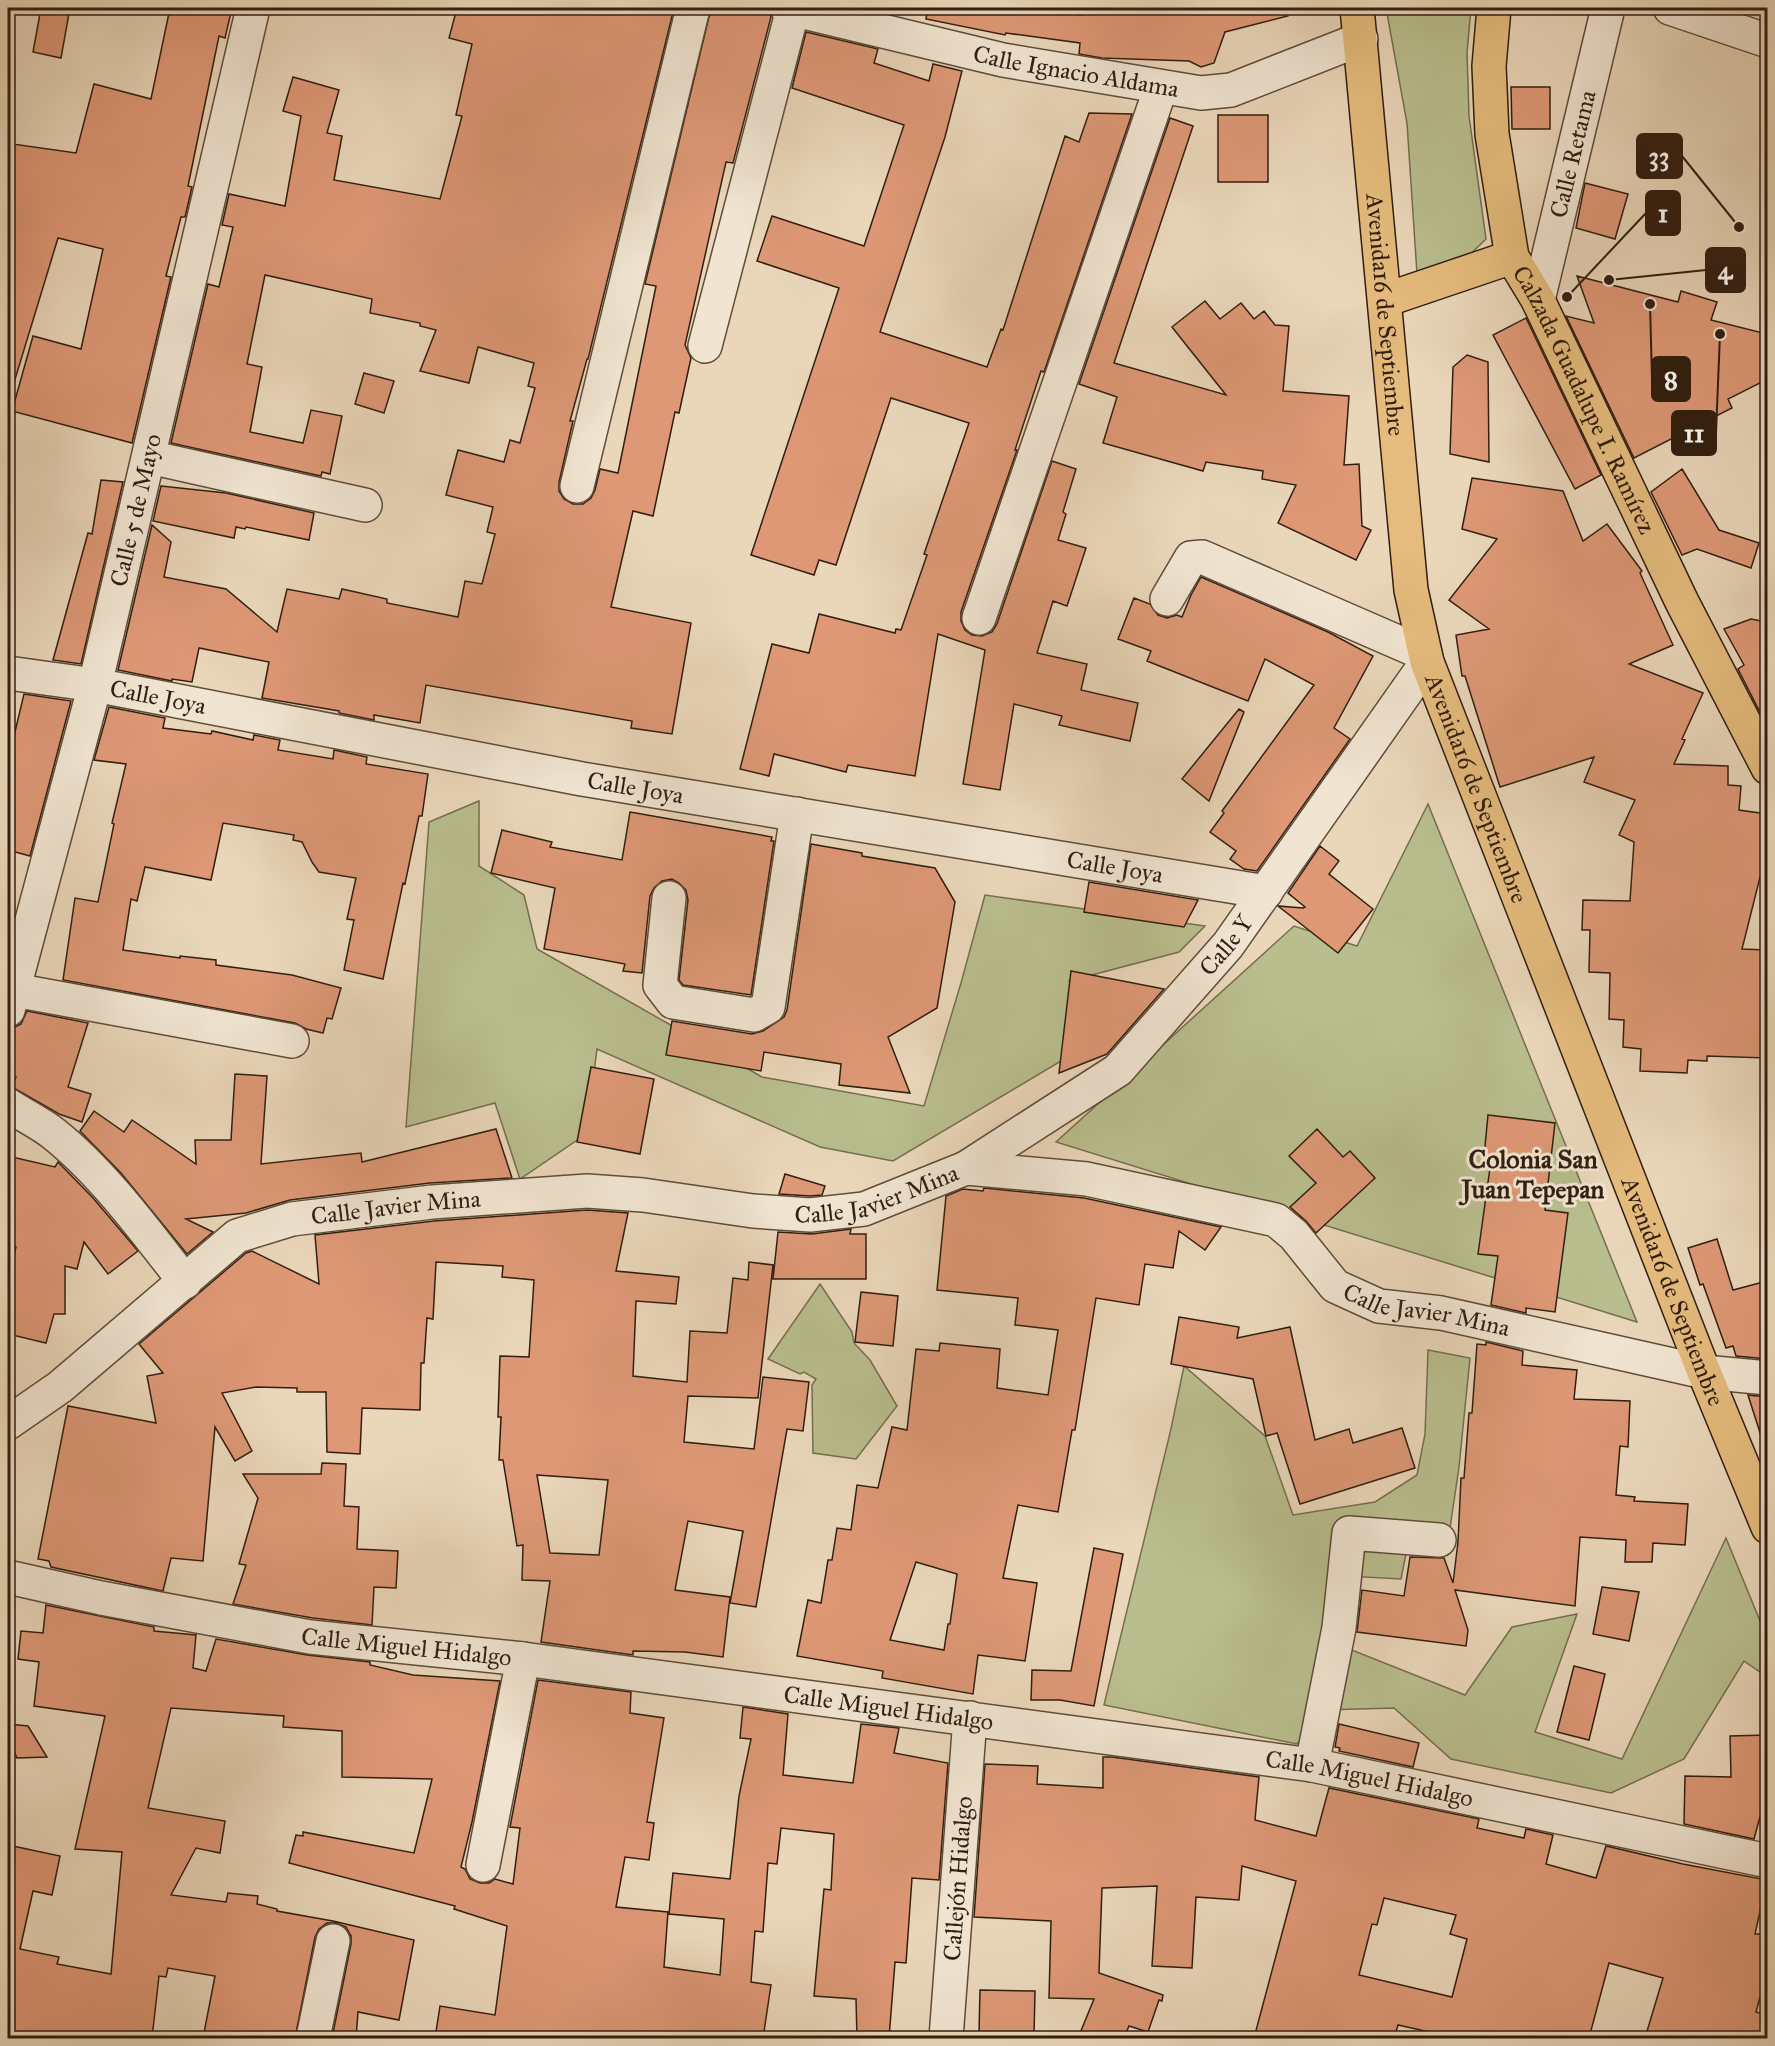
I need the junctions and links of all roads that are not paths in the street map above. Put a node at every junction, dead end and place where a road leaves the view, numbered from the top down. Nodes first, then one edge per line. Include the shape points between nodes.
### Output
1 (253, 8) edge
2 (693, 8) edge
3 (790, 8) edge
4 (1494, 8) edge
5 (1608, 8) edge
6 (1670, 8) edge
7 (1359, 23) edge
8 (1767, 41) edge
9 (1161, 87) junction
10 (1512, 257) junction
11 (1385, 300) junction
12 (1538, 300) junction
13 (705, 346) dead end
14 (149, 457) junction
15 (578, 486) dead end
16 (365, 505) dead end
17 (1167, 599) dead end
18 (979, 618) dead end
19 (1426, 658) junction
20 (8, 673) edge
21 (95, 685) junction
22 (1767, 768) edge
23 (797, 814) junction
24 (1266, 892) junction
25 (669, 898) dead end
26 (11, 1000) edge
27 (292, 1041) dead end
28 (8, 1105) edge
29 (966, 1168) junction
30 (185, 1282) junction
31 (1704, 1372) junction
32 (1767, 1378) edge
33 (8, 1423) edge
34 (1767, 1527) edge
35 (1439, 1540) dead end
36 (8, 1577) edge
37 (523, 1659) junction
38 (970, 1718) junction
39 (1312, 1765) junction
40 (1767, 1861) edge
41 (483, 1865) dead end
42 (333, 1941) dead end
43 (313, 2038) edge
44 (946, 2038) edge

1 - 14 street, Calle 5 de Mayo
2 - 15 street
3 - 9 street, Calle Ignacio Aldama via 1004,60
3 - 13 street
4 - 10 main road, Calzada Guadalupe I. Ramírez via 1489,66 1492,134
5 - 12 street, Calle Retama
6 - 8 street
7 - 9 street, Calle Ignacio Aldama via 1231,90 1201,93
7 - 11 main road, Avenida16 de Septiembre
9 - 18 street
10 - 11 main road
10 - 12 main road, Calzada Guadalupe I. Ramírez
11 - 19 main road, Avenida16 de Septiembre via 1411,590
12 - 22 main road, Calzada Guadalupe I. Ramírez via 1682,602
14 - 16 street
14 - 21 street, Calle 5 de Mayo
17 - 19 street via 1191,558 1202,557
19 - 24 street, Calle Y
19 - 31 main road, Avenida16 de Septiembre
20 - 21 street, Calle Joya
21 - 23 street, Calle Joya via 582,779
21 - 26 street, Calle 5 de Mayo
23 - 24 street, Calle Joya
23 - 25 street via 768,1007 754,1015 673,1002 660,985
24 - 29 street, Calle Y via 1228,945 1118,1070
26 - 27 street
28 - 30 street via 53,1133 81,1158
29 - 30 street, Calle Javier Mina via 864,1209 810,1215 587,1191 432,1202 292,1219 237,1236
29 - 31 street, Calle Javier Mina via 1087,1179 1276,1220 1294,1235 1335,1286 1379,1306 1441,1313
30 - 33 street, Calle Javier Mina via 60,1386
31 - 32 street, Calle Javier Mina
31 - 34 main road, Avenida16 de Septiembre
35 - 39 street via 1349,1533 1339,1628
36 - 37 street, Calle Miguel Hidalgo via 310,1636
37 - 38 street, Calle Miguel Hidalgo
37 - 41 street
38 - 39 street, Calle Miguel Hidalgo
38 - 44 street, Callejón Hidalgo
39 - 40 street, Calle Miguel Hidalgo
42 - 43 street

